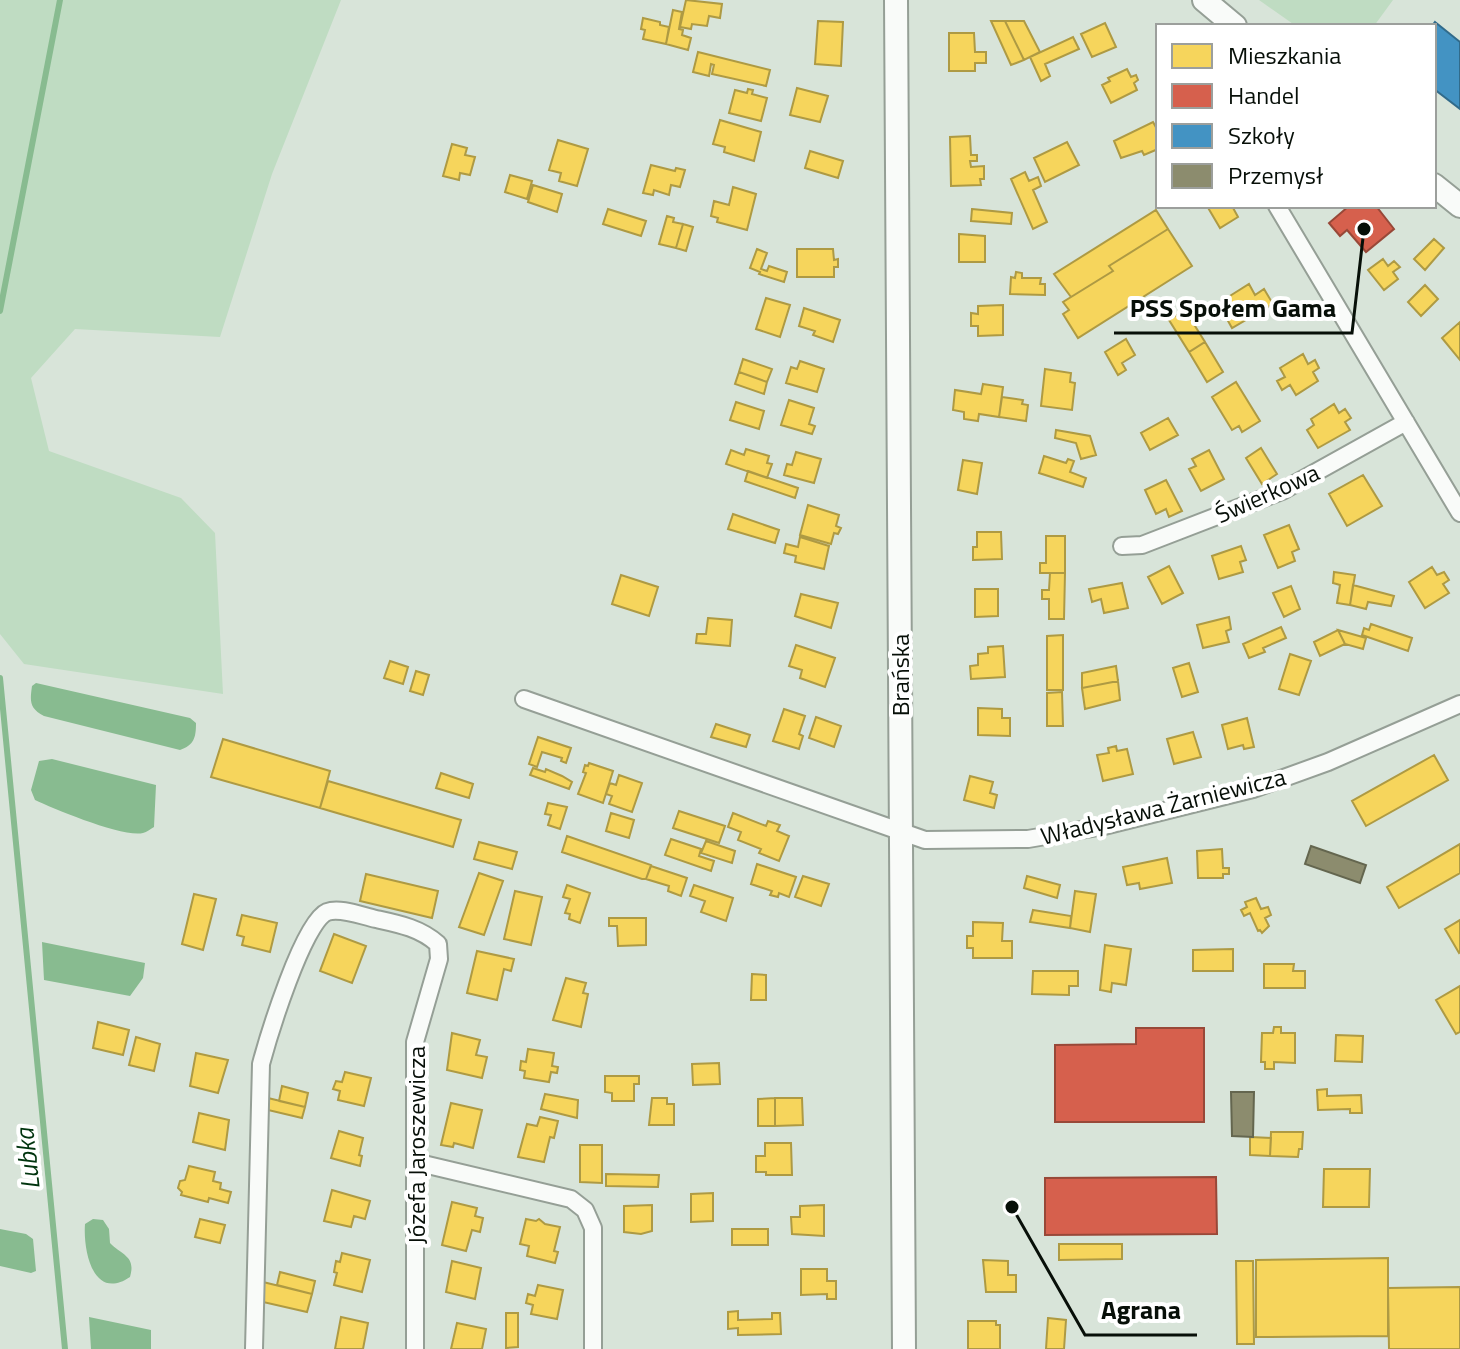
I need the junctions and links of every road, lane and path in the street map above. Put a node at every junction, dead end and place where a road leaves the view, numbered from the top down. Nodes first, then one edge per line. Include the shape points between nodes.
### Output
1 (896, 0) edge
2 (1204, 0) edge
3 (1233, 24) edge
4 (1436, 187) edge
5 (1460, 206) edge
6 (1278, 208) edge
7 (1406, 422) junction
8 (1460, 513) edge
9 (1122, 546) dead end
10 (524, 699) dead end
11 (1460, 704) edge
12 (901, 832) junction
13 (415, 1162) junction
14 (254, 1349) edge
15 (415, 1349) edge
16 (593, 1349) edge
17 (904, 1349) edge

1 - 12 street, Brańska
2 - 3 street
4 - 5 street
6 - 7 street
7 - 8 street
7 - 9 street, Świerkowa via 1282,491 1142,545
10 - 12 street, Władysława Żarniewicza
11 - 12 street, Władysława Żarniewicza via 1253,789 1104,826 1028,839 925,840
12 - 17 street, Brańska
13 - 14 street, Józefa Jaroszewicza via 415,1042 439,959 438,944 405,926 328,912 304,943 261,1064
13 - 15 street, Józefa Jaroszewicza
13 - 16 street via 571,1199 585,1210 593,1228

